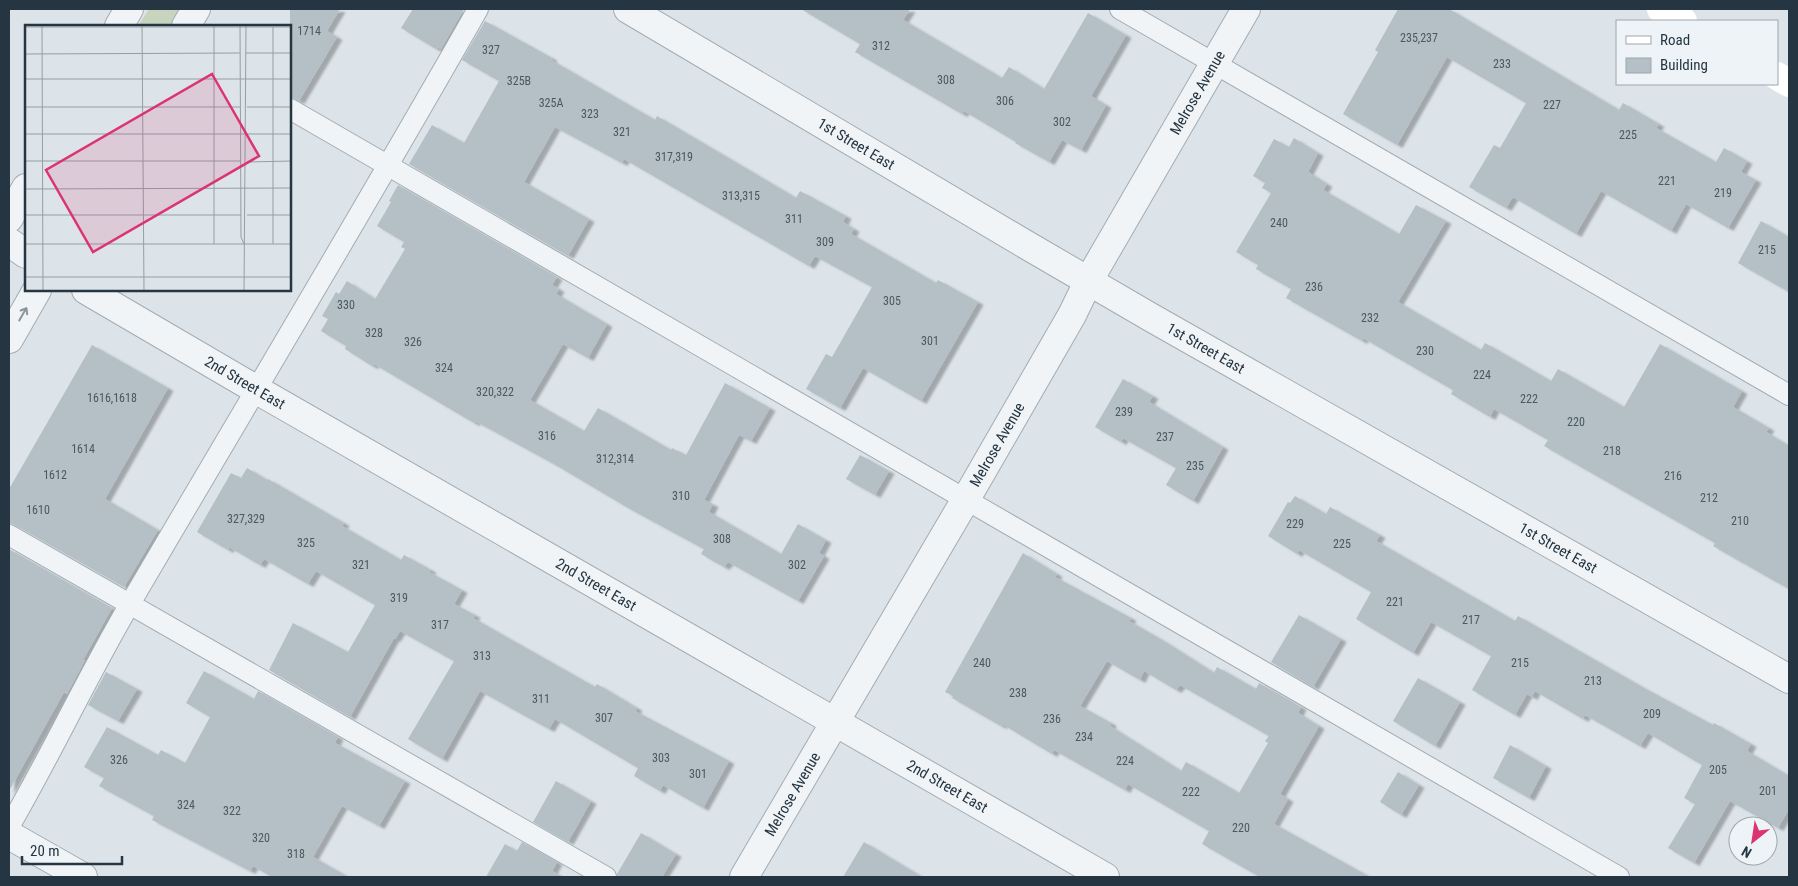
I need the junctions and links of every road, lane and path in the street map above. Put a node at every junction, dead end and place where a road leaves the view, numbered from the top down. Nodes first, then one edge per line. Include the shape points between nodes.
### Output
1 (196, 9) edge
2 (478, 9) edge
3 (628, 9) edge
4 (1120, 9) edge
5 (1246, 9) edge
6 (1661, 9) edge
7 (1681, 20) edge
8 (187, 25) edge
9 (1216, 64) junction
10 (1778, 77) edge
11 (1789, 84) edge
12 (291, 110) edge
13 (389, 166) junction
14 (25, 190) edge
15 (9, 218) edge
16 (9, 242) edge
17 (25, 253) edge
18 (1089, 280) junction
19 (36, 291) edge
20 (88, 291) edge
21 (9, 339) edge
22 (257, 390) junction
23 (1789, 395) edge
24 (966, 499) junction
25 (9, 535) edge
26 (130, 604) junction
27 (1789, 679) edge
28 (836, 722) junction
29 (9, 827) edge
30 (9, 835) edge
31 (83, 877) edge
32 (606, 877) edge
33 (744, 877) edge
34 (1105, 877) edge
35 (1619, 877) edge

1 - 8 street
2 - 13 lane
3 - 18 street, 1st Street East
4 - 9 lane
5 - 9 street, Melrose Avenue
6 - 7 main road
9 - 18 street, Melrose Avenue
9 - 23 lane
10 - 11 main road
12 - 13 lane
13 - 22 lane
13 - 24 lane
14 - 15 street
16 - 17 street
18 - 24 street, Melrose Avenue
18 - 27 street, 1st Street East
21 -> 19 street
20 - 22 street, 2nd Street East
22 - 26 lane
22 - 28 street, 2nd Street East
24 - 28 street, Melrose Avenue
24 - 35 lane
25 - 26 lane
26 - 29 lane
26 - 32 lane
28 - 33 street, Melrose Avenue
28 - 34 street, 2nd Street East
30 - 31 street

